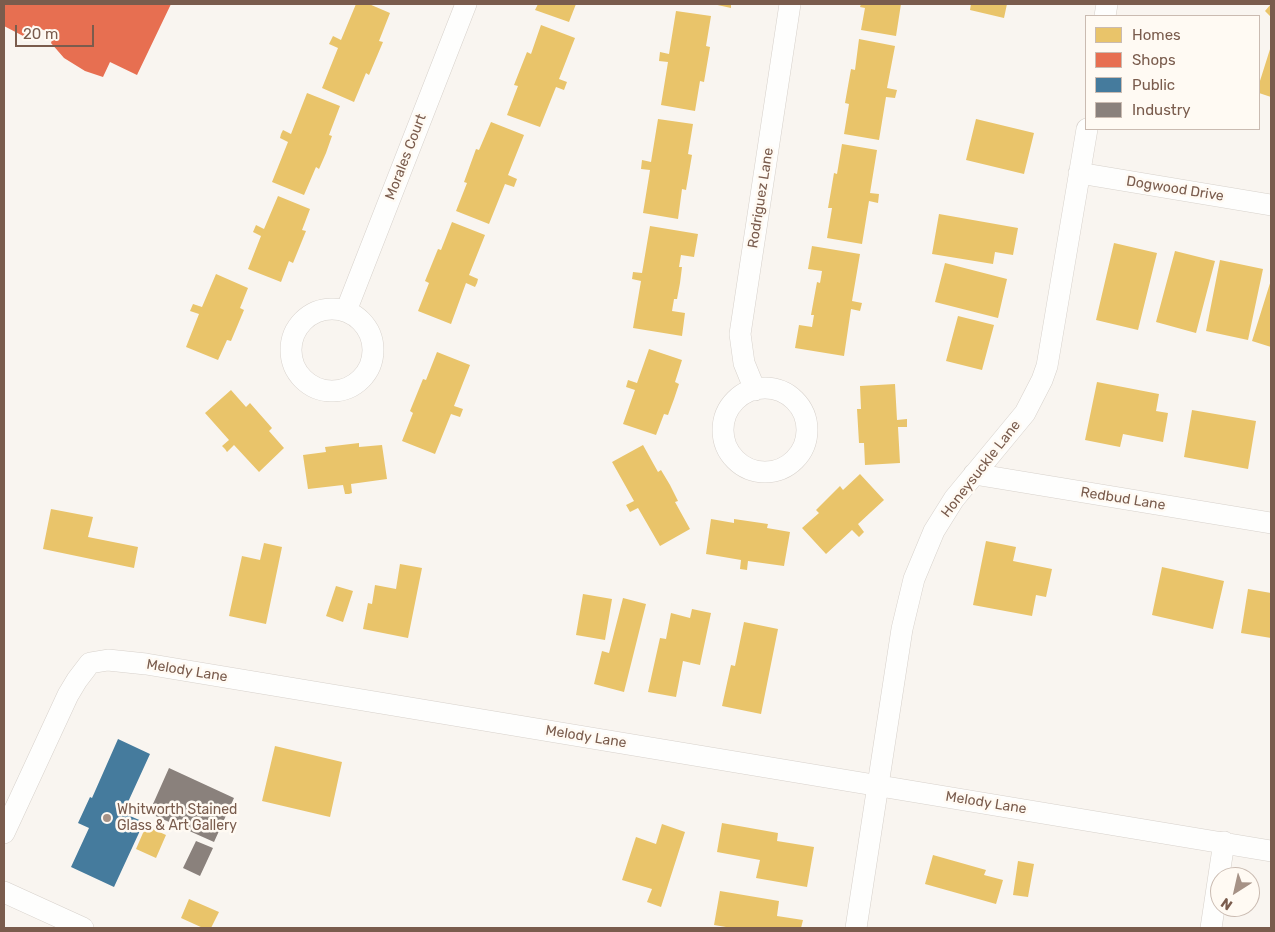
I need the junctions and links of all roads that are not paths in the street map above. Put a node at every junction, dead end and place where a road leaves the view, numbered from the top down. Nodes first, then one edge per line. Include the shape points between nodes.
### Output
1 (466, 4) edge
2 (790, 4) edge
3 (1086, 130) edge
4 (1079, 173) junction
5 (1271, 205) edge
6 (346, 311) dead end
7 (755, 390) dead end
8 (974, 474) junction
9 (1271, 524) edge
10 (878, 785) junction
11 (4, 833) edge
12 (1224, 842) junction
13 (1271, 850) edge
14 (4, 892) edge
15 (82, 928) edge
16 (856, 928) edge
17 (1210, 928) edge

1 - 6 street, Morales Court
2 - 7 street, Rodriguez Lane via 740,334 744,363
3 - 4 street, Honeysuckle Lane
4 - 5 street, Dogwood Drive
4 - 8 street, Honeysuckle Lane via 1047,366 1024,413
8 - 9 street, Redbud Lane
8 - 10 street, Honeysuckle Lane via 934,531 914,579 902,629
10 - 11 street, Melody Lane via 108,660 90,663 72,687
10 - 12 street, Melody Lane
10 - 16 street, Honeysuckle Lane
12 - 13 street, Melody Lane
12 - 17 street
14 - 15 street

